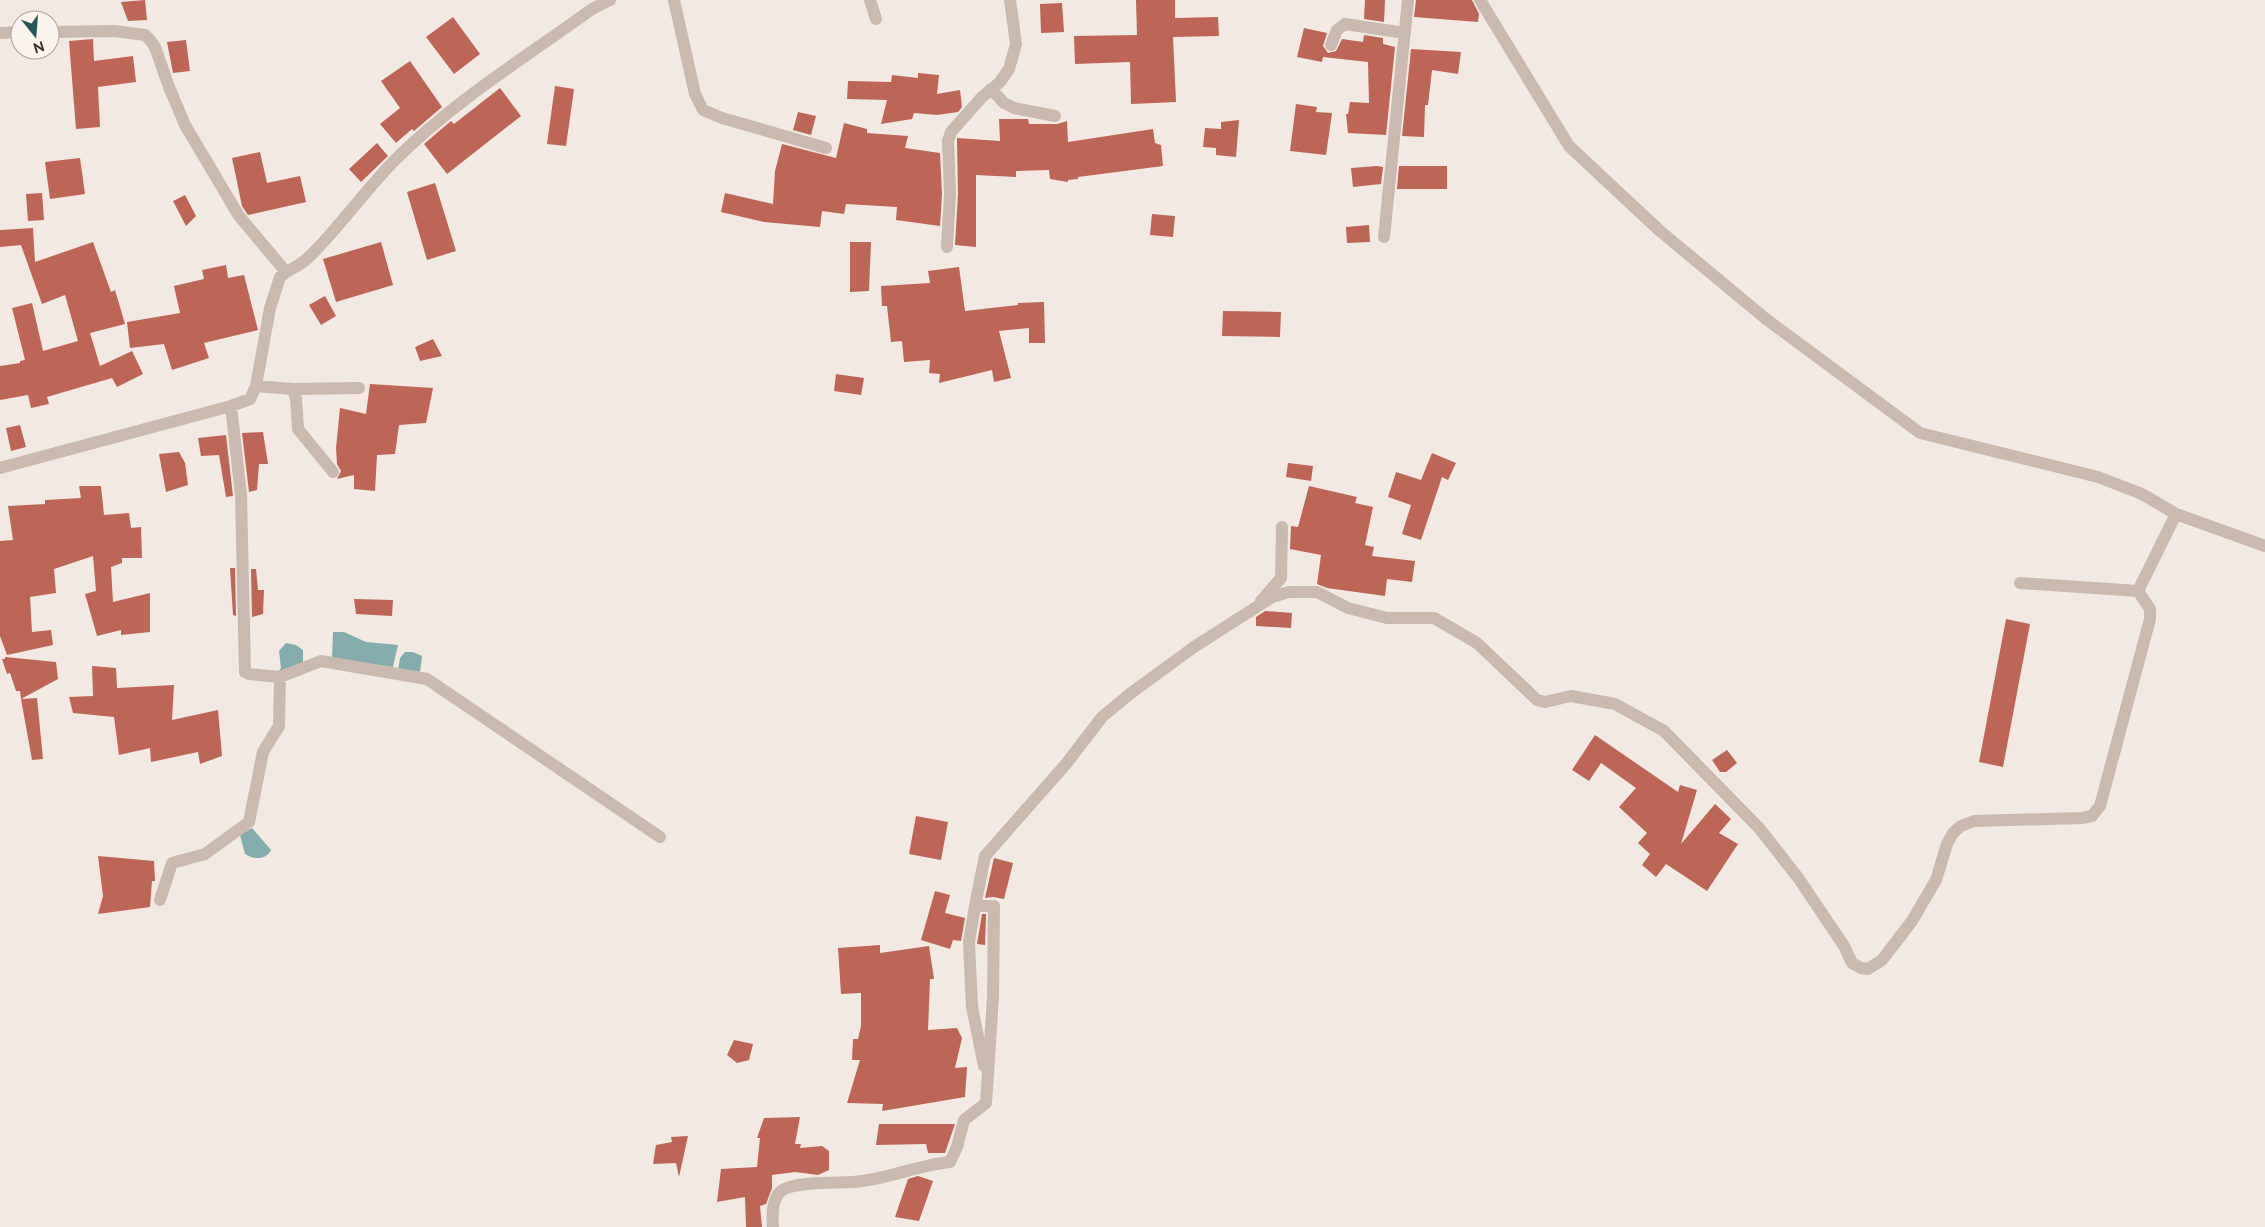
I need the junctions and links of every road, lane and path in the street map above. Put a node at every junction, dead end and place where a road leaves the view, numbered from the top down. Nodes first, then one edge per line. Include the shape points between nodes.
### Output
1 (610, 0) edge
2 (674, 0) edge
3 (870, 0) edge
4 (1010, 0) edge
5 (1408, 0) edge
6 (1480, 0) edge
7 (876, 18) dead end
8 (60, 32) edge
9 (1405, 33) junction
10 (1331, 45) dead end
11 (991, 89) junction
12 (1055, 116) dead end
13 (826, 148) dead end
14 (1384, 237) dead end
15 (947, 247) dead end
16 (286, 272) junction
17 (256, 386) junction
18 (359, 388) dead end
19 (293, 389) junction
20 (231, 406) junction
21 (0, 468) edge
22 (334, 472) dead end
23 (2176, 514) junction
24 (1282, 527) dead end
25 (2265, 546) edge
26 (2020, 582) dead end
27 (2138, 591) junction
28 (1258, 605) junction
29 (280, 677) junction
30 (660, 837) dead end
31 (160, 900) dead end
32 (975, 906) junction
33 (988, 1082) junction
34 (773, 1227) edge

1 - 16 street via 592,9 444,116 396,159 309,256 295,269
2 - 13 street via 695,94 703,110
3 - 7 street
4 - 11 street via 1016,44 1014,54 1009,69
5 - 9 street
6 - 23 street via 1570,146 1660,231 1766,319 1920,433 2098,477 2142,494
8 - 16 street via 115,31 145,35 150,40 185,125 239,216
9 - 10 street via 1345,24 1337,30
9 - 14 street
11 - 12 street via 1004,103 1014,108
11 - 15 street via 951,132 948,141
16 - 17 street via 276,286
17 - 19 street
17 - 20 street via 250,399
18 - 19 street
19 - 22 street via 298,429
20 - 21 street
20 - 29 street via 241,495 244,668 249,674
23 - 25 street
23 - 27 street
24 - 28 street via 1281,578
26 - 27 street
27 - 28 street via 2150,609 2150,619 2100,806 2092,816 2082,818 1974,821 1960,826 1947,844 1936,880 1912,921 1882,960 1868,969 1852,963 1799,879 1760,829 1664,731 1615,704 1571,696 1545,702 1537,700 1477,643 1434,618 1387,618 1348,608 1317,592 1289,592
28 - 32 street via 1178,658 1102,717 1066,764 985,856
29 - 30 street via 321,661 427,679
29 - 31 street via 279,726 263,752 249,822 205,854 172,863
32 - 33 street via 969,942 972,1007
32 - 33 street via 994,906
33 - 34 street via 986,1103 964,1120 950,1162 854,1182 786,1188 776,1197

